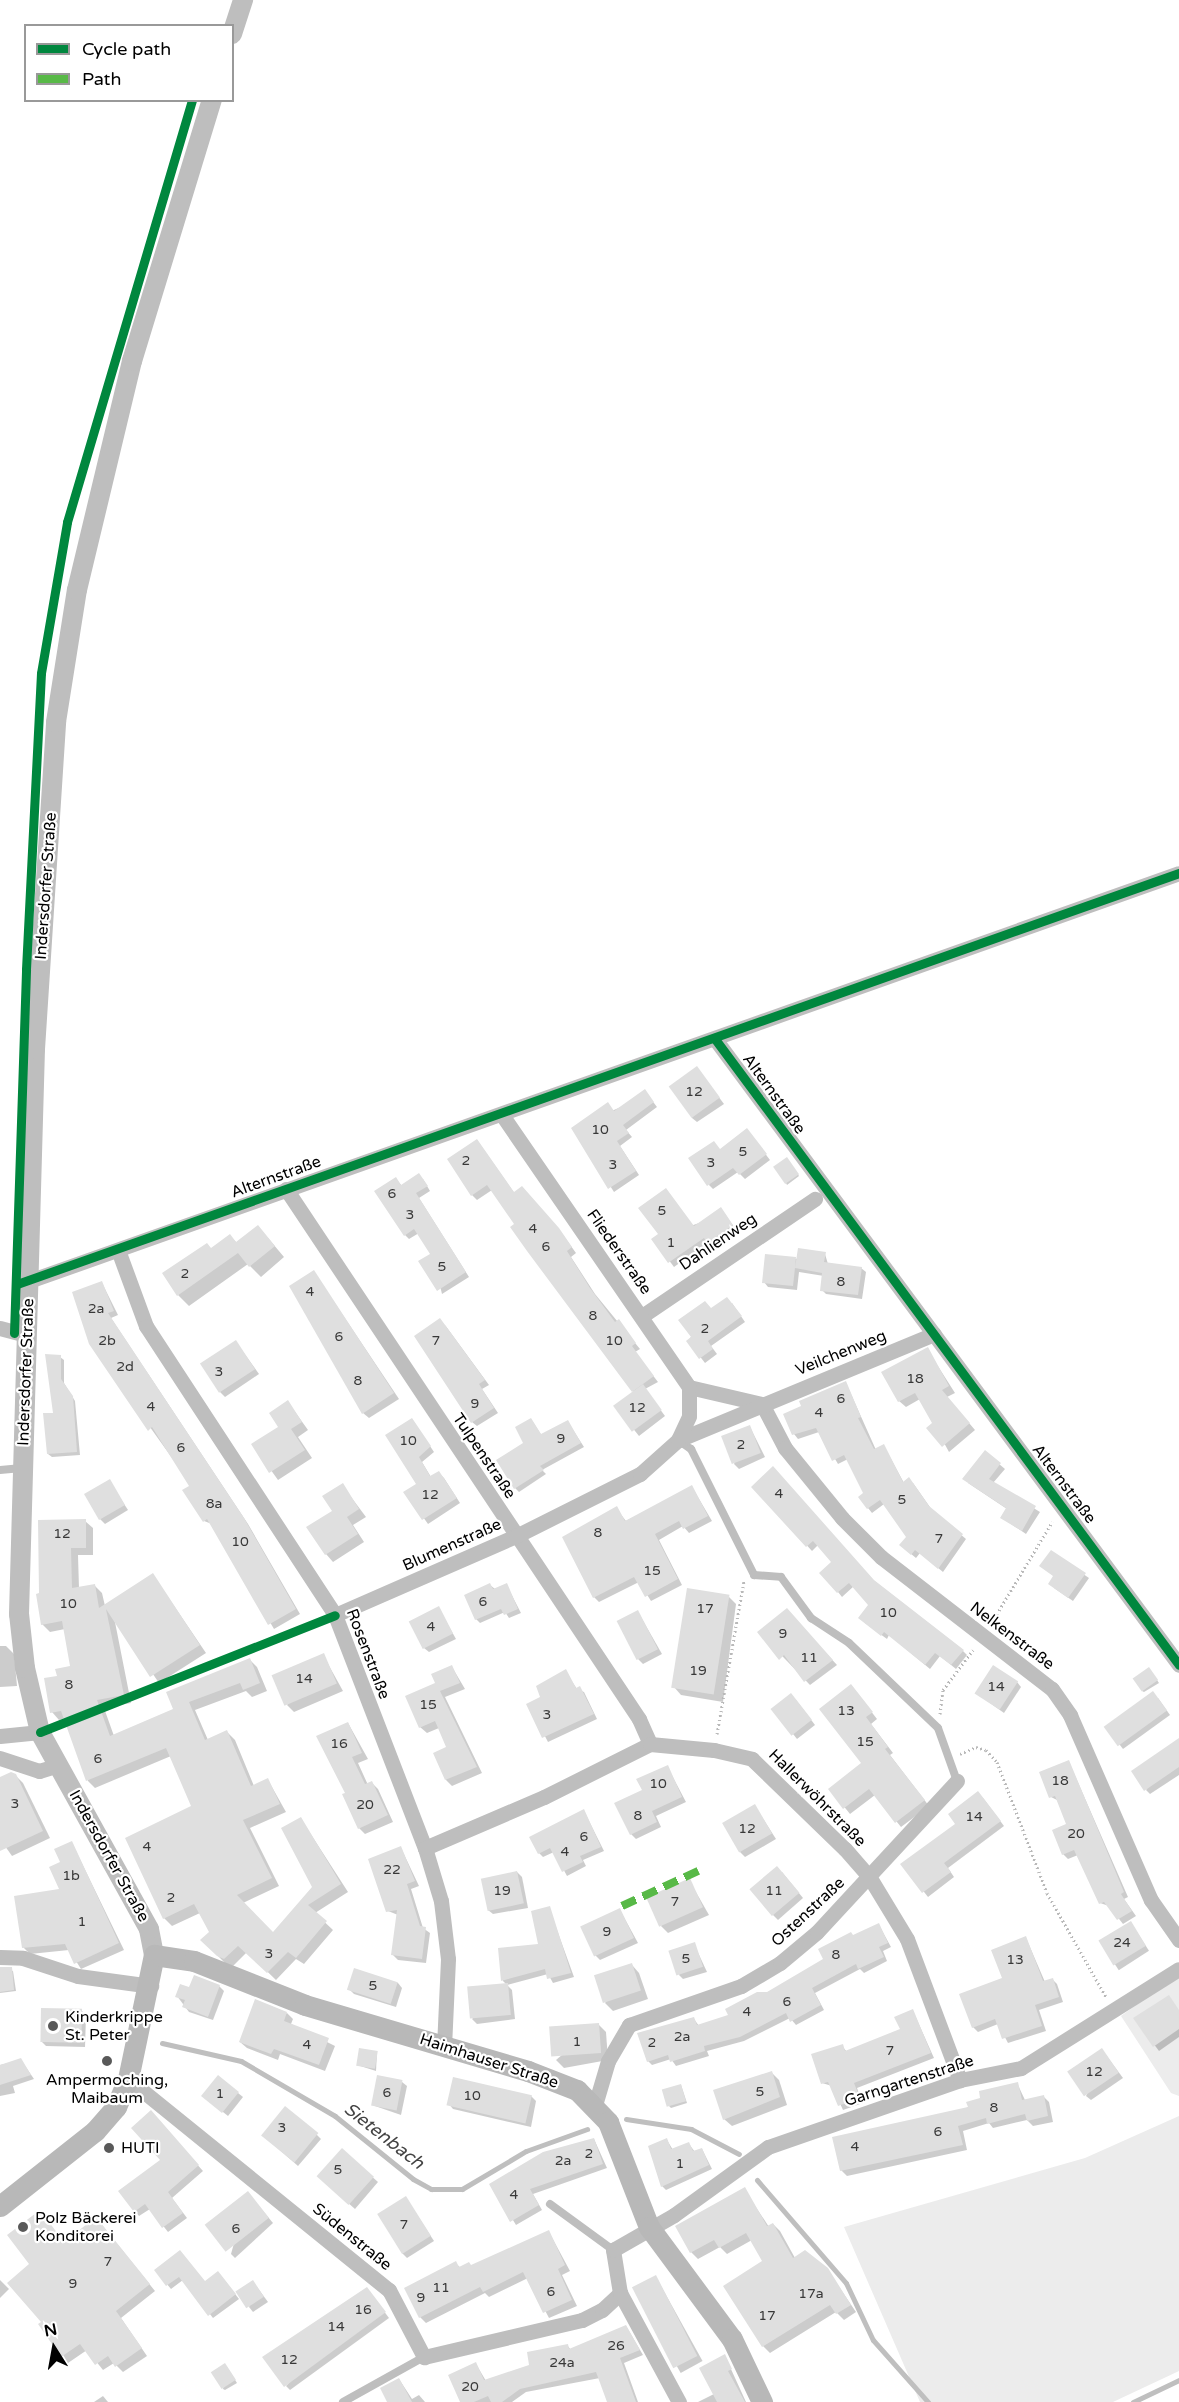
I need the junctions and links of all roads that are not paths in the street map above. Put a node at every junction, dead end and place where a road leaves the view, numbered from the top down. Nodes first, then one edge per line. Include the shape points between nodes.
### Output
1 (243, 0) edge
2 (234, 28) edge
3 (211, 102) edge
4 (1179, 873) edge
5 (715, 1039) junction
6 (502, 1114) junction
7 (286, 1189) junction
8 (815, 1199) dead end
9 (118, 1250) junction
10 (29, 1281) junction
11 (642, 1316) junction
12 (0, 1328) edge
13 (934, 1334) junction
14 (27, 1335) junction
15 (689, 1387) junction
16 (762, 1404) junction
17 (678, 1440) junction
18 (23, 1468) junction
19 (0, 1470) edge
20 (516, 1536) junction
21 (335, 1615) junction
22 (1179, 1665) edge
23 (40, 1732) junction
24 (0, 1736) edge
25 (650, 1744) junction
26 (0, 1758) edge
27 (58, 1766) junction
28 (957, 1781) joint
29 (425, 1848) junction
30 (870, 1878) junction
31 (1179, 1940) edge
32 (154, 1955) junction
33 (0, 1957) edge
34 (1179, 1969) edge
35 (151, 1986) junction
36 (444, 2046) junction
37 (128, 2079) junction
38 (960, 2080) junction
39 (595, 2105) junction
40 (550, 2204) dead end
41 (0, 2206) edge
42 (650, 2227) junction
43 (613, 2250) junction
44 (620, 2293) junction
45 (424, 2357) junction
46 (343, 2402) edge
47 (679, 2402) edge
48 (762, 2402) edge

1 - 2 street
3 - 10 street, Indersdorfer Straße via 132,361 77,590 56,722 36,1049
4 - 5 street
5 - 6 street, Alternstraße
5 - 13 street, Alternstraße
6 - 7 street, Alternstraße
6 - 11 street, Fliederstraße
7 - 9 street, Alternstraße
7 - 20 street, Tulpenstraße
8 - 11 street, Dahlienweg
9 - 10 street, Alternstraße
9 - 21 street, Rosenstraße via 146,1326
10 - 14 street, Indersdorfer Straße
11 - 15 street, Fliederstraße
12 - 14 street
13 - 16 street, Veilchenweg
13 - 22 street, Alternstraße
14 - 18 street, Indersdorfer Straße
15 - 16 street
15 - 17 street, Blumenstraße via 689,1416
16 - 17 street, Veilchenweg
16 - 31 street, Nelkenstraße via 785,1448 842,1518 881,1557 1052,1689 1070,1715 1150,1900
17 - 20 street, Blumenstraße via 639,1474
17 - 28 lane via 691,1449 754,1575 782,1577 811,1618 849,1643 938,1728
18 - 19 lane
18 - 23 street, Indersdorfer Straße via 19,1614 25,1668
20 - 21 street, Blumenstraße
20 - 25 street, Tulpenstraße via 639,1719
21 - 29 street, Rosenstraße
23 - 24 street
23 - 27 street, Indersdorfer Straße
25 - 29 street via 544,1797
25 - 30 street, Hallerwöhrstraße via 714,1750 752,1759
26 - 27 street via 39,1770
27 - 32 street, Indersdorfer Straße via 144,1919
28 - 30 street, Ostenstraße
29 - 36 street, Rosenstraße via 441,1901 448,1959
30 - 38 street, Hallerwöhrstraße via 907,1939
30 - 39 street, Ostenstraße via 818,1932 780,1963 741,1986 629,2025 608,2061
32 - 35 main road
32 - 36 main road, Haimhauser Straße via 194,1961 305,2005
33 - 35 street via 23,1958 78,1976
34 - 38 street, Garngartenstraße via 1021,2068
35 - 37 main road
36 - 39 main road, Haimhauser Straße via 577,2090
37 - 41 main road via 116,2107 95,2131
37 - 45 street, Südenstraße via 389,2290
38 - 42 street, Garngartenstraße via 768,2147 674,2215
39 - 42 main road, Haimhauser Straße via 608,2122
40 - 43 lane
42 - 43 street, Garngartenstraße
42 - 48 main road, Haimhauser Straße via 732,2339
43 - 44 street
44 - 45 street via 602,2310 582,2319
44 - 47 street
45 - 46 lane

